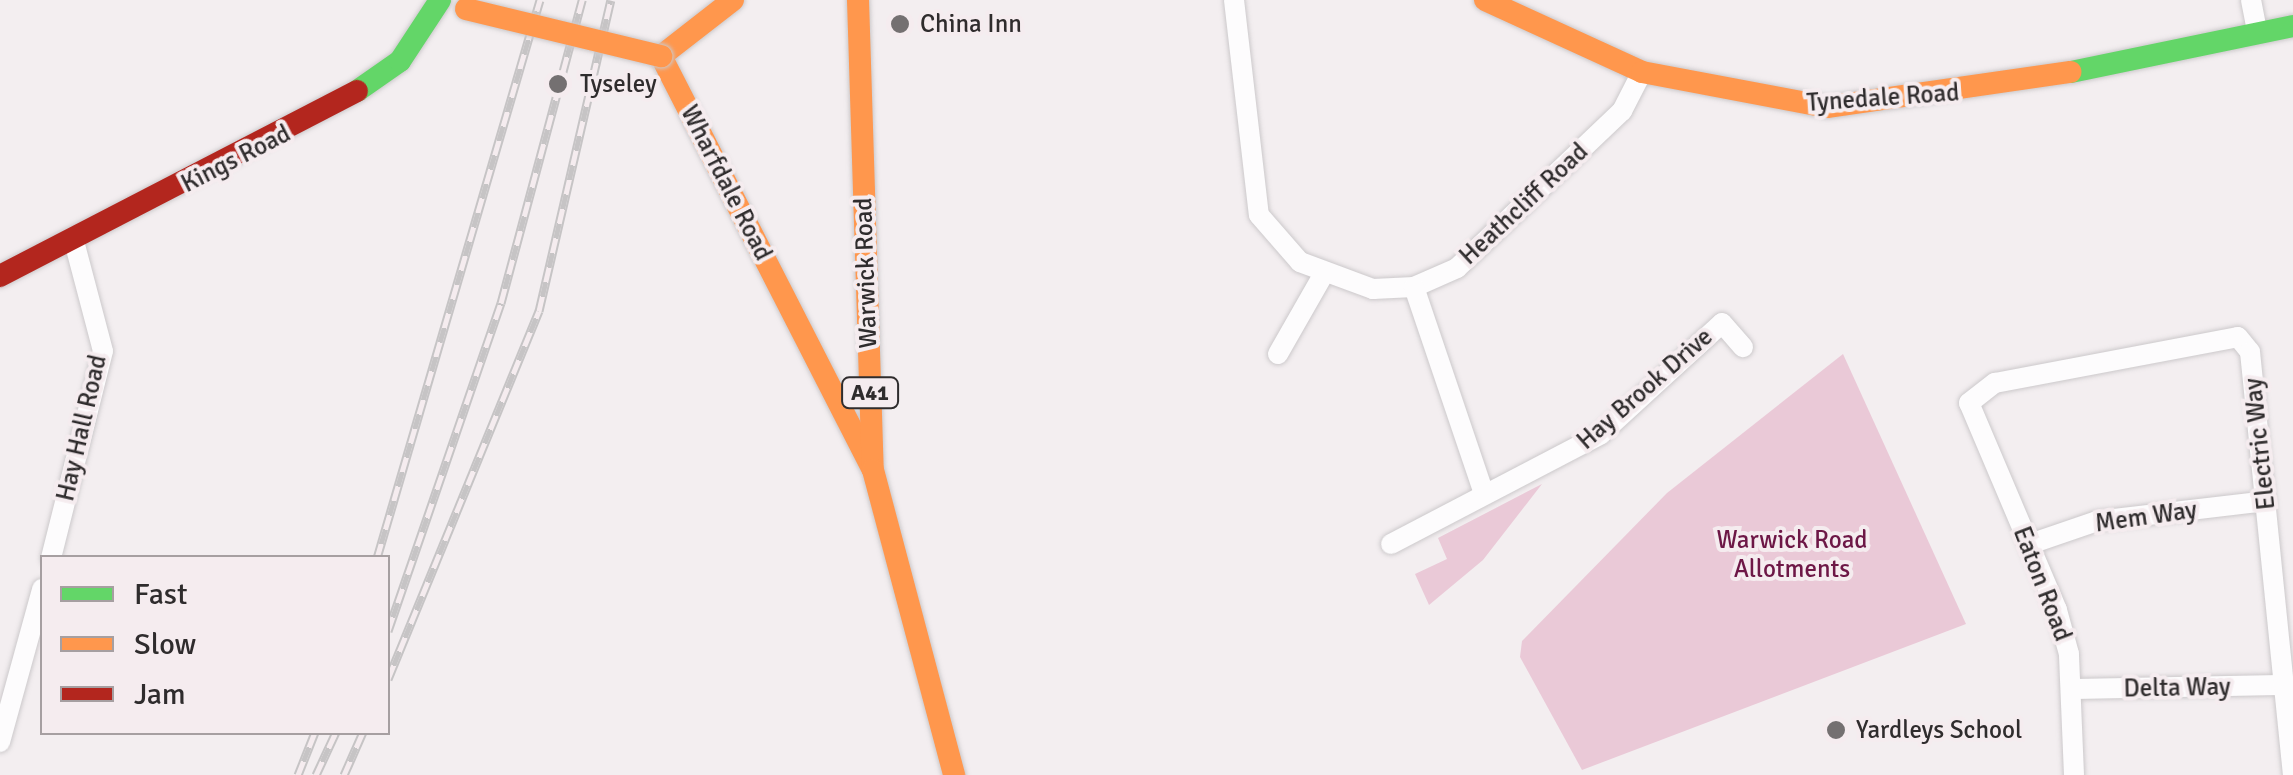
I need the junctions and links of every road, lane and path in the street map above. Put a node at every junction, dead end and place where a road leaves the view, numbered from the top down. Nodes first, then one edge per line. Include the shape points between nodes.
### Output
1 (734, 0) edge
2 (858, 0) edge
3 (1234, 0) edge
4 (1485, 0) edge
5 (2251, 0) edge
6 (440, 1) edge
7 (2293, 26) edge
8 (2257, 30) junction
9 (661, 56) junction
10 (1642, 72) junction
11 (74, 241) junction
12 (1322, 275) junction
13 (0, 276) edge
14 (1414, 287) junction
15 (1742, 347) dead end
16 (814, 354) junction
17 (1278, 354) dead end
18 (870, 386) junction
19 (1969, 403) joint
20 (872, 470) junction
21 (1484, 494) junction
22 (2266, 502) junction
23 (1391, 544) dead end
24 (2030, 544) junction
25 (51, 555) edge
26 (40, 596) edge
27 (2282, 685) junction
28 (2072, 689) junction
29 (0, 742) edge
30 (954, 775) edge
31 (2074, 775) edge
32 (2293, 775) edge

1 - 9 main road
2 - 18 main road, Warwick Road / A41
3 - 12 street via 1259,215
4 - 10 main road, Tynedale Road
5 - 8 street
6 - 9 main road, bridge
6 - 11 main road, Kings Road via 400,61 360,90
7 - 8 main road, Tynedale Road
8 - 10 main road, Tynedale Road via 1917,101 1780,103
9 - 16 main road, Wharfdale Road
10 - 14 street, Heathcliff Road via 1589,145 1456,268
11 - 13 main road, Kings Road
11 - 25 street, Hay Hall Road via 103,352
12 - 14 street
12 - 17 street
14 - 21 street
15 - 21 street, Hay Brook Drive via 1722,322 1601,434
16 - 18 main road, Wharfdale Road via 843,384
16 - 20 main road, Wharfdale Road
18 - 20 main road, Warwick Road / A41
19 - 22 street, Electric Way via 1994,383 2238,337 2250,352
19 - 24 street, Eaton Road
20 - 30 main road, Warwick Road / A41
21 - 23 street, Hay Brook Drive
22 - 24 street, Mem Way via 2097,521
22 - 27 street, Electric Way
24 - 28 street, Eaton Road via 2057,610
26 - 29 street
27 - 28 street, Delta Way
27 - 32 street, Electric Way
28 - 31 street, Eaton Road

